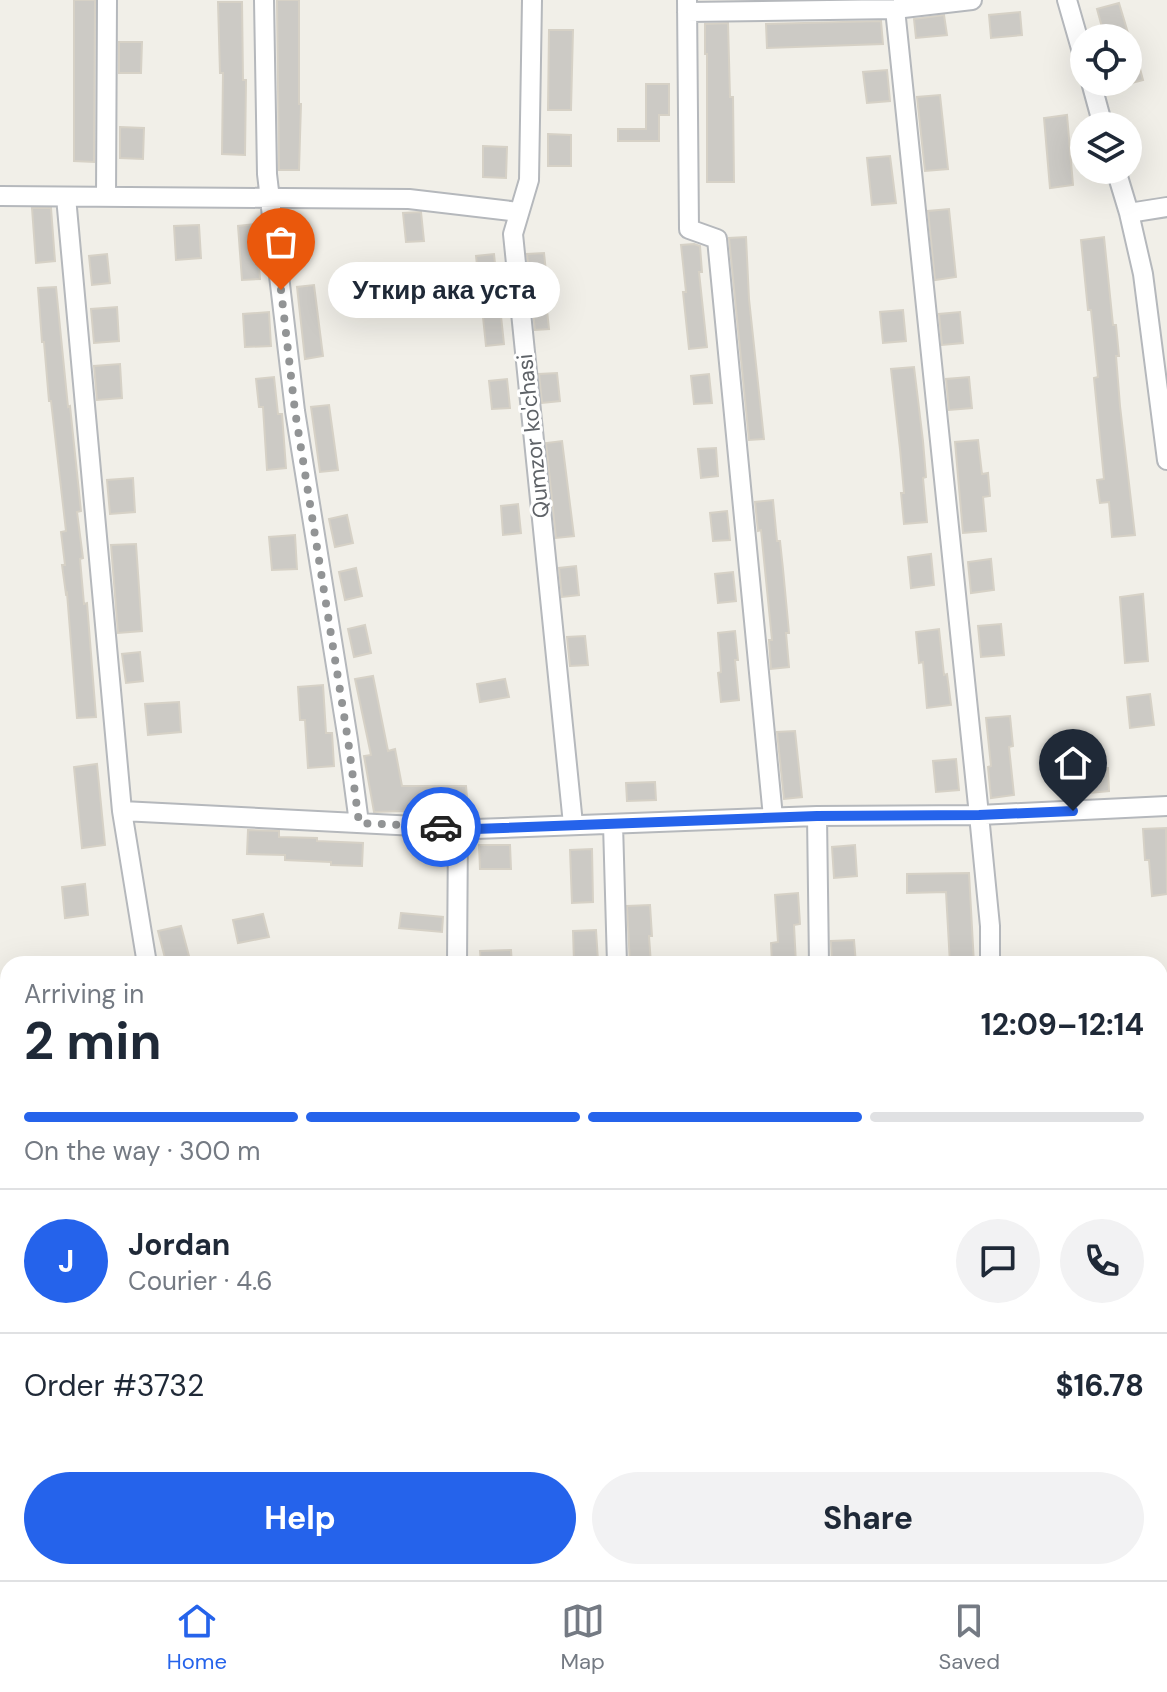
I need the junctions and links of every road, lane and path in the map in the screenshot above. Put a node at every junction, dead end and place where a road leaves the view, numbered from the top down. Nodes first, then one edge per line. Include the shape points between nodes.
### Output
1 (107, 0) edge
2 (264, 0) edge
3 (532, 0) edge
4 (972, 0) edge
5 (1067, 0) edge
6 (687, 6) edge
7 (895, 9) junction
8 (1074, 24) edge
9 (1120, 184) edge
10 (0, 196) edge
11 (66, 197) junction
12 (106, 197) junction
13 (270, 199) junction
14 (1167, 207) edge
15 (519, 212) junction
16 (1129, 213) junction
17 (1167, 460) edge
18 (1167, 806) edge
19 (122, 811) junction
20 (979, 815) junction
21 (817, 816) junction
22 (773, 817) junction
23 (359, 823) junction
24 (573, 824) junction
25 (613, 824) junction
26 (458, 828) junction
27 (146, 956) edge
28 (457, 956) edge
29 (617, 956) edge
30 (819, 956) edge
31 (990, 956) edge

1 - 12 street
2 - 13 street
3 - 15 street, Qumzor ko'chasi via 529,180
4 - 7 street
5 - 8 street
6 - 7 street
6 - 22 street via 689,229 717,239
7 - 20 street
9 - 16 street
10 - 11 street
11 - 12 street
11 - 19 street
12 - 13 street
13 - 15 street via 409,199
13 - 23 street via 295,411
14 - 16 street
15 - 24 street, Qumzor ko'chasi via 513,234
16 - 17 street via 1143,274
18 - 20 street
19 - 23 street
19 - 27 street
20 - 21 street
20 - 31 street
21 - 22 street
21 - 30 street
22 - 25 street
23 - 26 street
24 - 25 street
24 - 26 street
25 - 29 street
26 - 28 street

